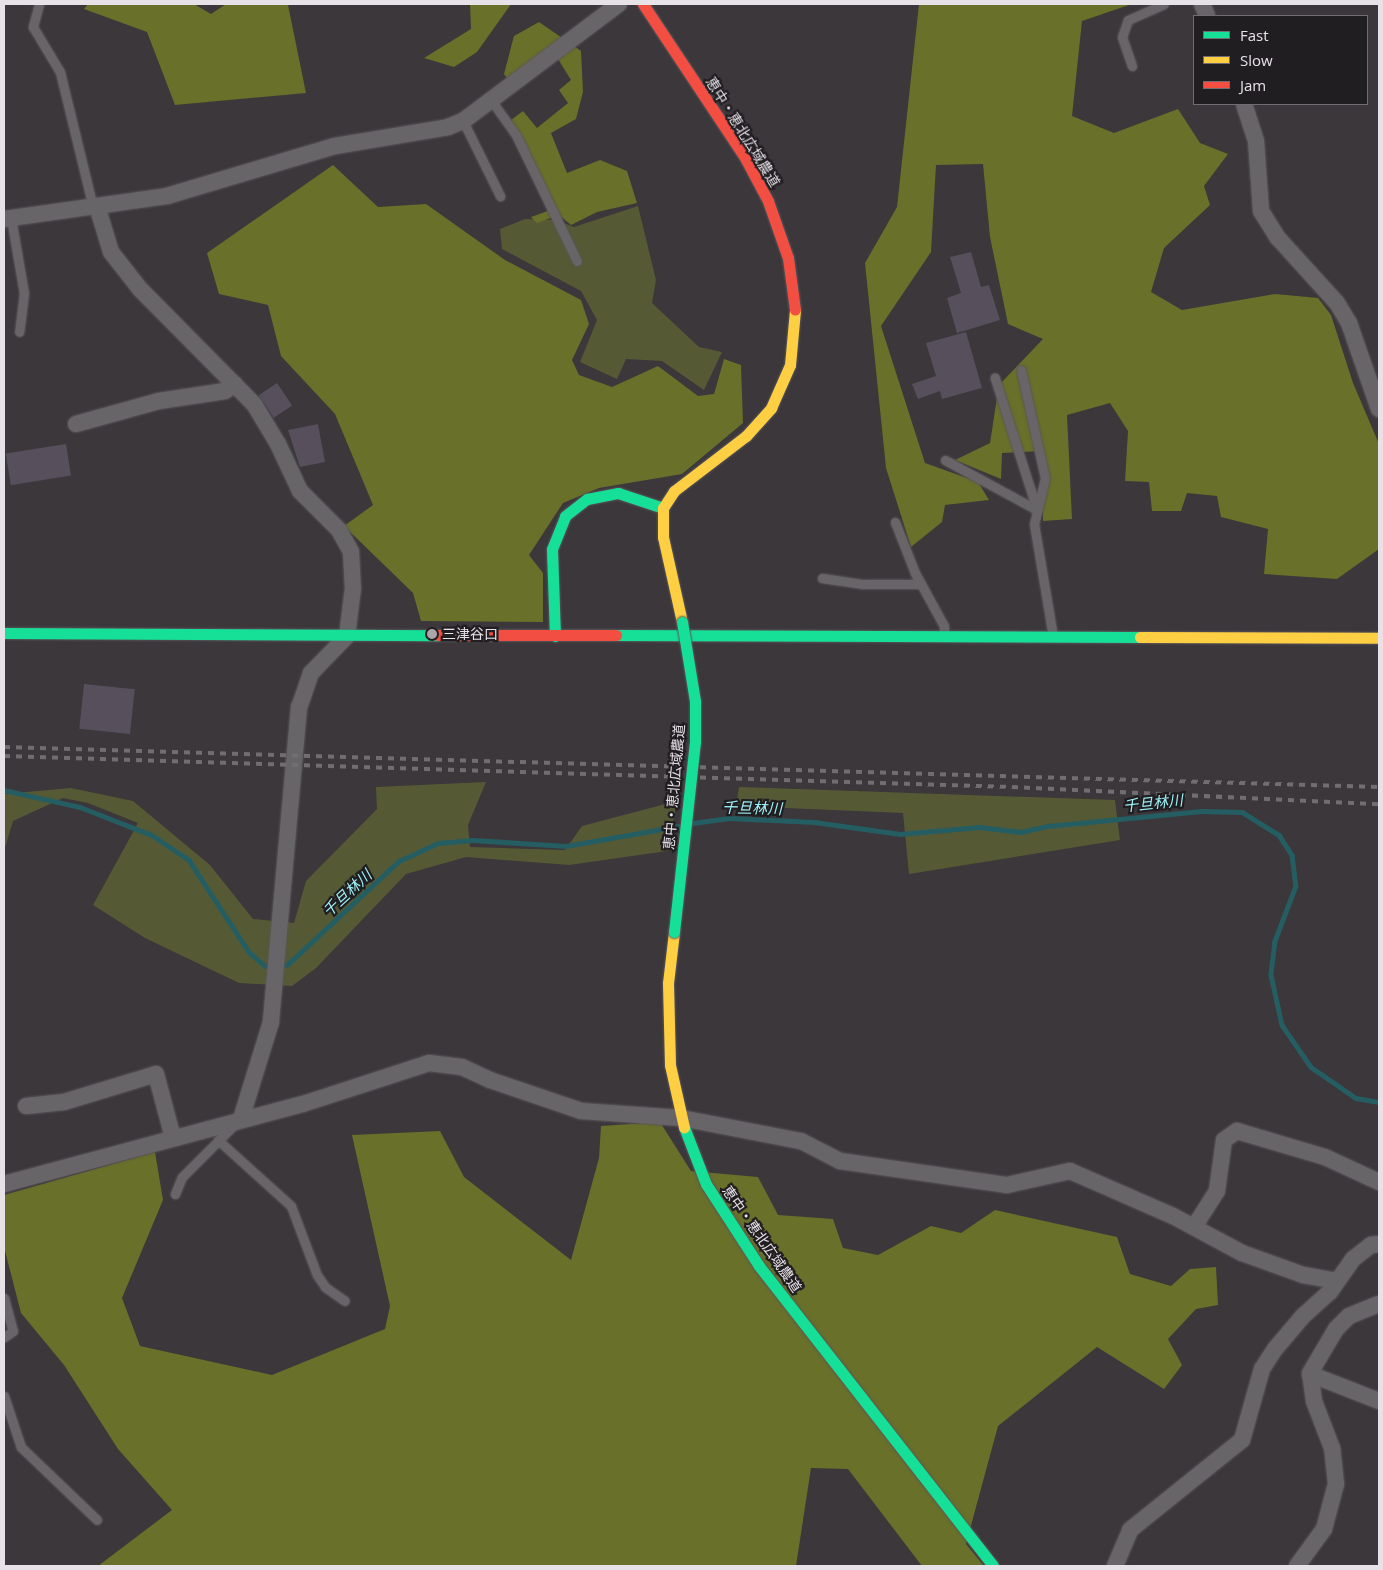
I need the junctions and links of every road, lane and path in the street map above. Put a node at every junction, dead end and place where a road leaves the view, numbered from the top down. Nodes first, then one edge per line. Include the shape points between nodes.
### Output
1 (39, 4) edge
2 (619, 4) edge
3 (643, 4) edge
4 (1164, 4) edge
5 (1132, 66) dead end
6 (491, 100) junction
7 (1244, 105) edge
8 (463, 121) junction
9 (500, 196) dead end
10 (95, 207) junction
11 (7, 219) edge
12 (577, 261) dead end
13 (19, 332) dead end
14 (1021, 370) dead end
15 (995, 378) dead end
16 (235, 384) junction
17 (1379, 408) edge
18 (76, 424) dead end
19 (945, 460) dead end
20 (663, 508) junction
21 (1037, 510) junction
22 (895, 522) dead end
23 (822, 578) dead end
24 (921, 584) junction
25 (4, 633) edge
26 (944, 635) junction
27 (347, 636) junction
28 (555, 636) junction
29 (1053, 636) junction
30 (1379, 638) edge
31 (26, 1106) dead end
32 (681, 1118) junction
33 (241, 1119) junction
34 (173, 1138) junction
35 (218, 1140) junction
36 (1379, 1182) edge
37 (4, 1184) edge
38 (175, 1194) dead end
39 (1194, 1227) junction
40 (1379, 1244) edge
41 (1336, 1281) junction
42 (4, 1298) edge
43 (345, 1301) dead end
44 (1379, 1304) edge
45 (4, 1337) edge
46 (1310, 1374) junction
47 (4, 1396) edge
48 (1379, 1401) edge
49 (97, 1520) dead end
50 (993, 1566) edge
51 (1115, 1566) edge
52 (1297, 1566) edge

1 - 10 lane via 33,27 60,72
2 - 6 street
3 - 20 street, 恵中・恵北広域農道 via 744,156 768,201 788,258 795,314 790,365 771,408 746,436 674,491
4 - 5 lane via 1128,20 1122,37
6 - 8 street
6 - 12 lane via 516,134
7 - 17 street via 1256,141 1261,211 1278,238 1345,317
8 - 9 lane
8 - 10 street via 335,146 167,196
10 - 11 street
10 - 16 street via 111,252 140,289
11 - 13 lane via 24,294
14 - 21 lane via 1044,478
15 - 21 lane
16 - 18 street via 225,391 159,401
16 - 27 street via 254,404 278,444 300,491 339,530 351,552 353,588
19 - 21 lane
20 - 28 street via 618,493 587,499 565,516 552,549
20 - 32 street, 恵中・恵北広域農道, bridge via 663,537 682,622 694,701 695,741 674,932 668,1038
21 - 29 lane via 1034,524
22 - 24 lane
23 - 24 lane via 862,584
24 - 26 lane via 944,626
25 - 27 street
26 - 28 street
26 - 29 street
27 - 28 street
27 - 33 street via 312,673 299,707 281,945 271,1022
29 - 30 street
31 - 34 street via 64,1102 156,1074
32 - 33 street via 581,1111 462,1067 429,1063 303,1104
32 - 39 street via 801,1141 840,1161 1008,1185 1070,1171
32 - 50 street, 恵中・恵北広域農道 via 706,1184 759,1266
33 - 34 street
33 - 35 lane
34 - 37 street
35 - 38 lane via 182,1177
35 - 43 lane via 292,1206 316,1275
36 - 39 street via 1325,1157 1238,1132 1224,1140 1217,1191
39 - 41 street via 1242,1253 1303,1275
40 - 41 street via 1362,1250
41 - 51 street via 1330,1292 1303,1316 1262,1369 1242,1440 1130,1530
42 - 45 lane via 13,1331
44 - 46 street via 1349,1316 1317,1358
46 - 48 street
46 - 52 street via 1314,1401 1332,1448 1336,1484 1324,1529
47 - 49 lane via 21,1447

